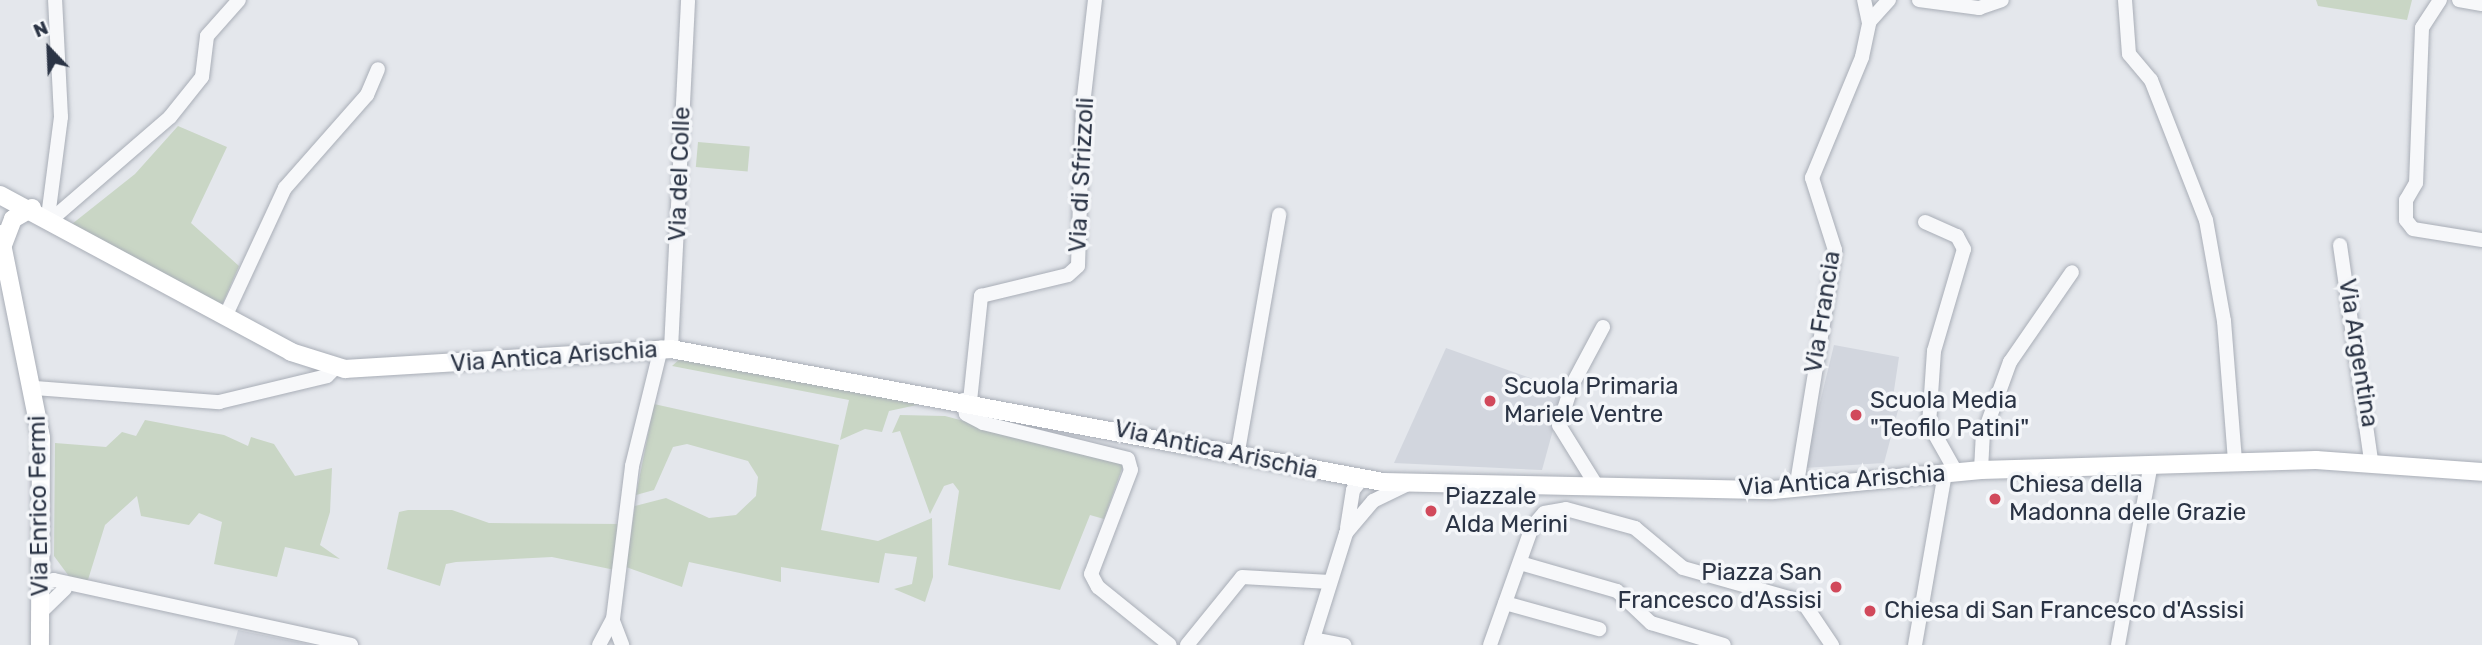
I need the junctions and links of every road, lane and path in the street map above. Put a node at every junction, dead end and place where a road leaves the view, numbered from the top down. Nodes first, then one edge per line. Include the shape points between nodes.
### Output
1 (55, 0) edge
2 (240, 0) edge
3 (688, 0) edge
4 (1095, 0) edge
5 (1864, 0) edge
6 (1889, 0) edge
7 (1919, 0) edge
8 (2002, 0) edge
9 (2125, 0) edge
10 (2440, 0) edge
11 (2459, 0) edge
12 (1939, 3) edge
13 (2482, 4) edge
14 (1869, 23) junction
15 (378, 69) dead end
16 (1, 192) edge
17 (43, 209) junction
18 (1279, 215) dead end
19 (1925, 222) dead end
20 (2, 239) edge
21 (2482, 240) edge
22 (2340, 245) dead end
23 (2071, 272) dead end
24 (225, 317) junction
25 (1603, 327) dead end
26 (666, 348) junction
27 (337, 367) junction
28 (35, 388) junction
29 (966, 401) junction
30 (1238, 451) junction
31 (2235, 461) junction
32 (2371, 461) junction
33 (2151, 464) junction
34 (1981, 470) junction
35 (1951, 472) junction
36 (2482, 472) edge
37 (1328, 473) junction
38 (1361, 480) junction
39 (1411, 483) junction
40 (1570, 487) junction
41 (1598, 488) junction
42 (1796, 489) junction
43 (1560, 510) junction
44 (1576, 511) junction
45 (1353, 514) junction
46 (42, 556) junction
47 (1520, 563) junction
48 (1331, 582) junction
49 (41, 583) junction
50 (65, 587) junction
51 (1505, 603) junction
52 (41, 612) junction
53 (613, 619) junction
54 (1599, 629) dead end
55 (1312, 642) edge
56 (600, 644) edge
57 (40, 645) edge
58 (351, 645) edge
59 (620, 645) edge
60 (1170, 645) edge
61 (1187, 645) edge
62 (1344, 645) edge
63 (1490, 645) edge
64 (1724, 645) edge
65 (1832, 645) edge
66 (1915, 645) edge
67 (2118, 645) edge

1 - 17 street via 61,117
2 - 17 street via 207,36 202,76 170,117
3 - 26 street, Via del Colle
4 - 29 street, Via di Sfrizzoli via 1083,104 1078,265 1068,275 981,296
5 - 14 street, Via Francia
6 - 14 street, Via Francia
7 - 12 street
8 - 12 street via 1987,8
9 - 31 street via 2129,54 2151,80 2206,220 2224,321
10 - 21 street via 2422,28 2416,183 2406,200 2406,220 2413,229
11 - 13 street
14 - 42 street, Via Francia via 1857,72 1814,169 1815,198 1835,250
15 - 24 street via 368,95 285,188
16 - 17 main road, Via Antica Arischia
17 - 20 main road, Via Enrico Fermi via 13,219
17 - 24 main road, Via Antica Arischia
18 - 30 street
19 - 35 street via 1957,236 1964,249 1934,351 1930,393 1931,433
20 - 28 main road, Via Enrico Fermi
22 - 32 street, Via Argentina
23 - 34 street via 2010,362 1983,436
24 - 27 main road, Via Antica Arischia
25 - 41 street via 1559,425
26 - 27 main road, Via Antica Arischia via 388,370
26 - 29 main road, Via Antica Arischia
26 - 53 street, Via del Colle via 634,457
27 - 28 street via 327,376 219,402
28 - 46 main road, Via Enrico Fermi
29 - 30 main road, Via Antica Arischia
29 - 60 street via 966,414 983,424 1128,459 1131,470 1091,574 1098,587
30 - 37 main road, Via Antica Arischia
31 - 32 main road, Via Antica Arischia
31 - 33 main road, Via Antica Arischia
32 - 36 main road, Via Antica Arischia
33 - 34 main road, Via Antica Arischia
33 - 67 street
34 - 35 main road, Via Antica Arischia
35 - 42 main road, Via Antica Arischia
35 - 66 street
37 - 38 main road, Via Antica Arischia
37 - 45 street via 1342,485
38 - 39 main road, Via Antica Arischia
38 - 45 street
39 - 40 main road, Via Antica Arischia
39 - 45 street
40 - 41 main road, Via Antica Arischia
40 - 43 street
40 - 44 street
41 - 42 main road, Via Antica Arischia
43 - 44 street
43 - 47 street via 1537,520
44 - 65 street via 1635,528 1683,568 1803,602
45 - 48 street
46 - 49 main road, Via Enrico Fermi
46 - 50 street
47 - 51 street
47 - 64 street via 1617,591 1651,624
48 - 55 street
48 - 61 street via 1242,577
49 - 50 street
49 - 52 main road, Via Enrico Fermi
50 - 52 street
50 - 58 street
51 - 54 street
51 - 63 street
52 - 57 main road, Via Enrico Fermi
53 - 56 street
53 - 59 street
55 - 62 street
56 - 59 street

